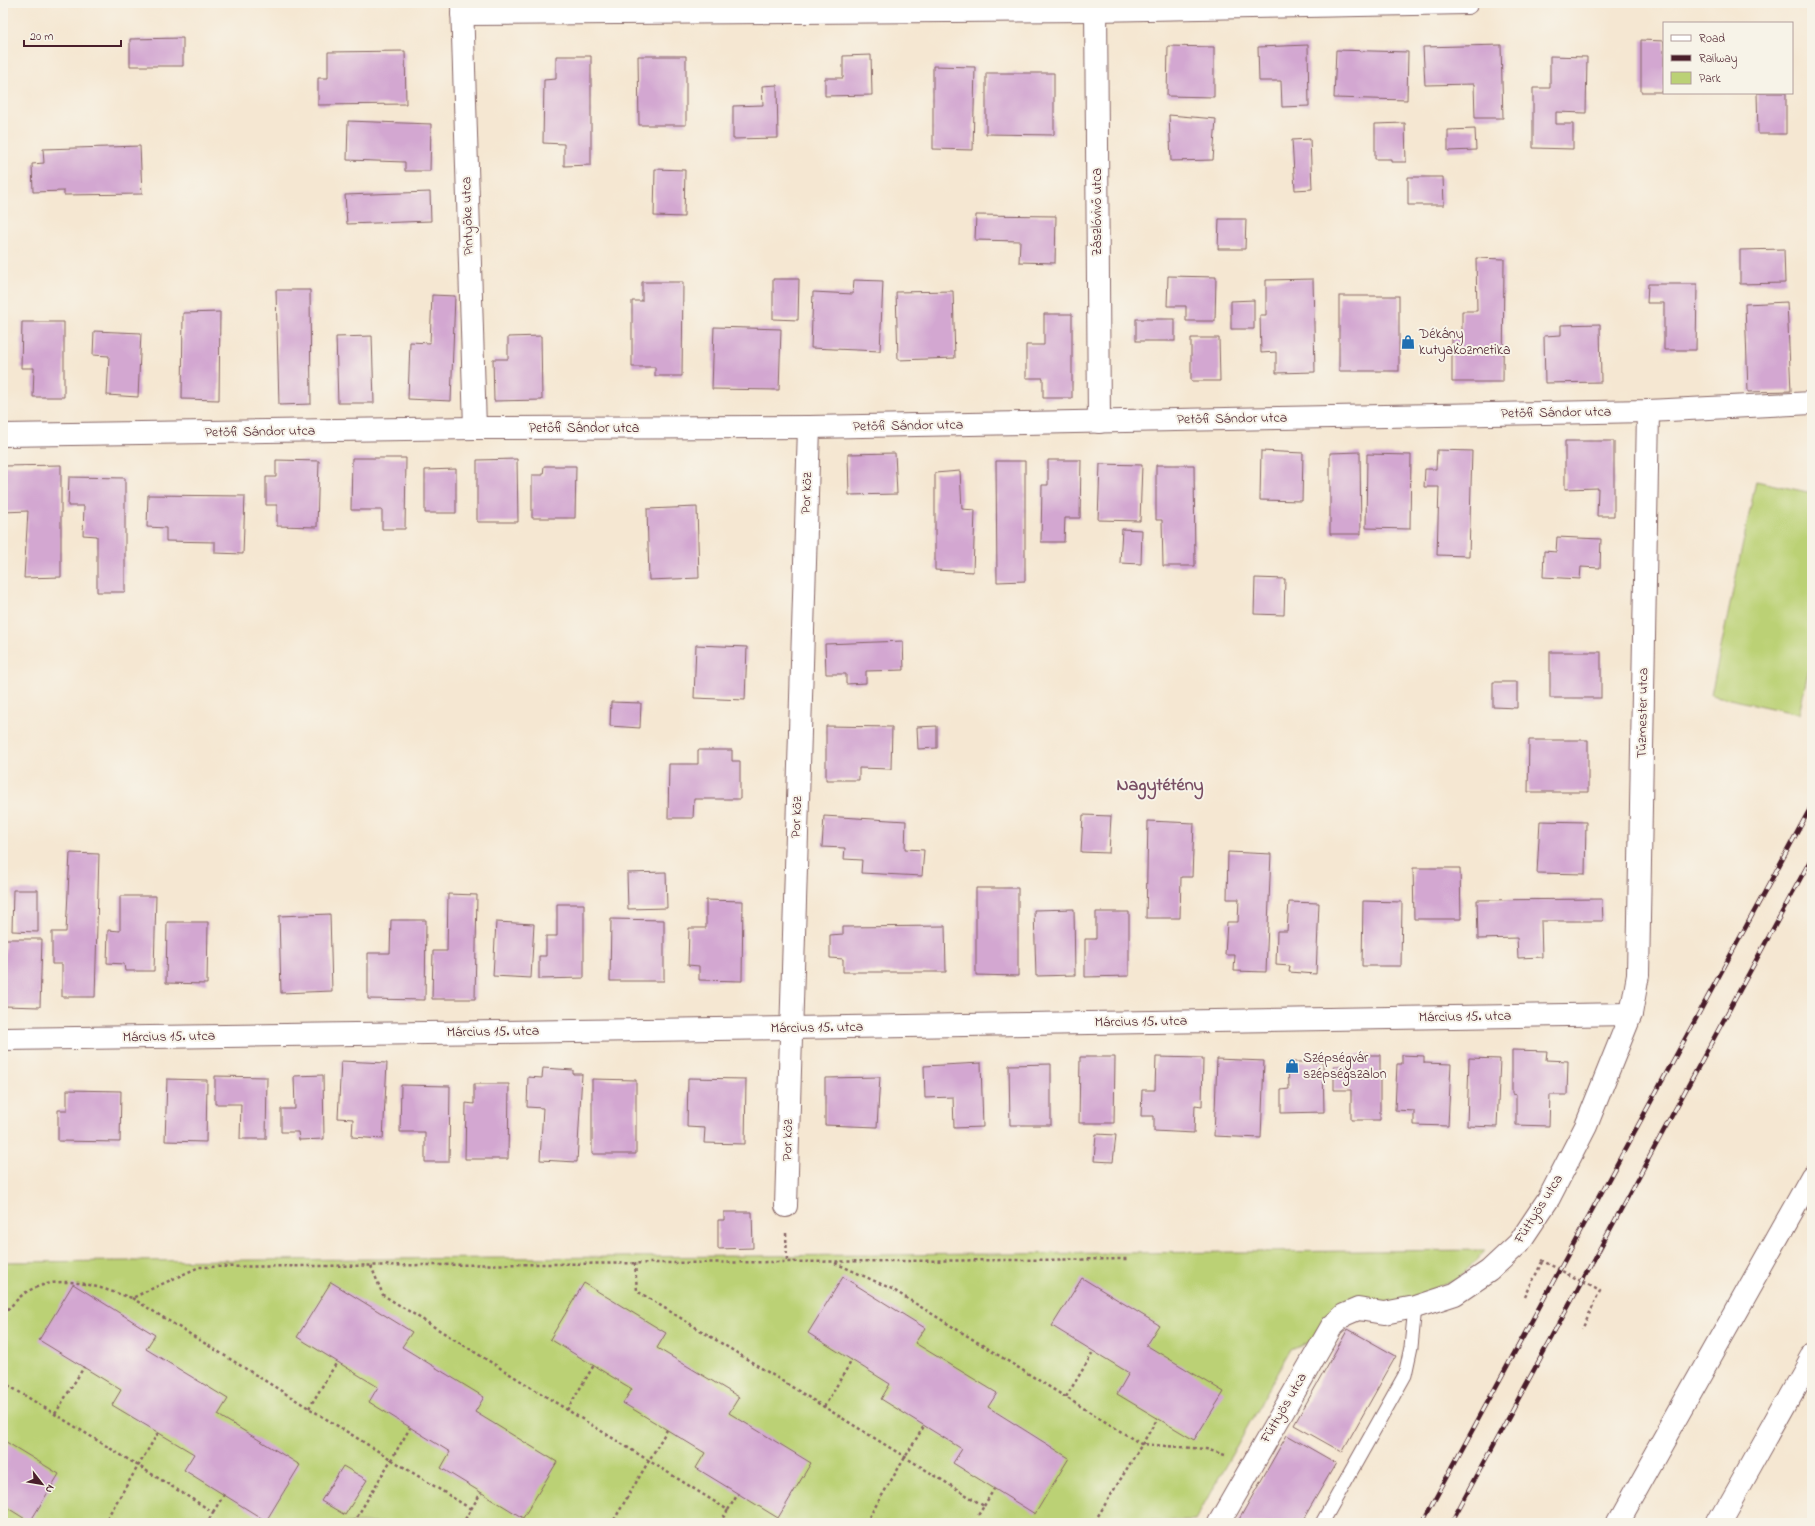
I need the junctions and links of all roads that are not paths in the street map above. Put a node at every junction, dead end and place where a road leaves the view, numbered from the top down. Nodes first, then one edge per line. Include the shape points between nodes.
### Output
1 (1467, 3) edge
2 (1096, 7) edge
3 (462, 9) edge
4 (1812, 403) edge
5 (1648, 411) junction
6 (1099, 422) junction
7 (810, 427) junction
8 (475, 428) junction
9 (3, 435) edge
10 (1631, 1014) junction
11 (790, 1028) junction
12 (3, 1039) edge
13 (1812, 1176) edge
14 (786, 1206) dead end
15 (1415, 1307) junction
16 (1812, 1357) edge
17 (1219, 1523) edge
18 (1322, 1523) edge
19 (1618, 1523) edge
20 (1719, 1523) edge

1 - 2 main road
2 - 3 main road
2 - 6 main road, Zászlóvivő utca
3 - 8 main road, Pintyőke utca
4 - 5 main road, Petőfi Sándor utca
5 - 6 main road, Petőfi Sándor utca
5 - 10 main road, Tűzmester utca via 1638,975
6 - 7 main road, Petőfi Sándor utca
7 - 8 main road, Petőfi Sándor utca
7 - 11 main road, Por köz
8 - 9 main road, Petőfi Sándor utca
10 - 11 main road, Március 15. utca
10 - 15 main road, Füttyös utca via 1586,1126 1549,1198 1519,1243 1490,1271 1455,1294
11 - 12 main road, Március 15. utca
11 - 14 main road, Por köz
13 - 19 main road
15 - 17 main road, Füttyös utca via 1384,1313 1358,1309 1344,1315 1332,1326
15 - 18 lane via 1405,1374
16 - 20 main road

